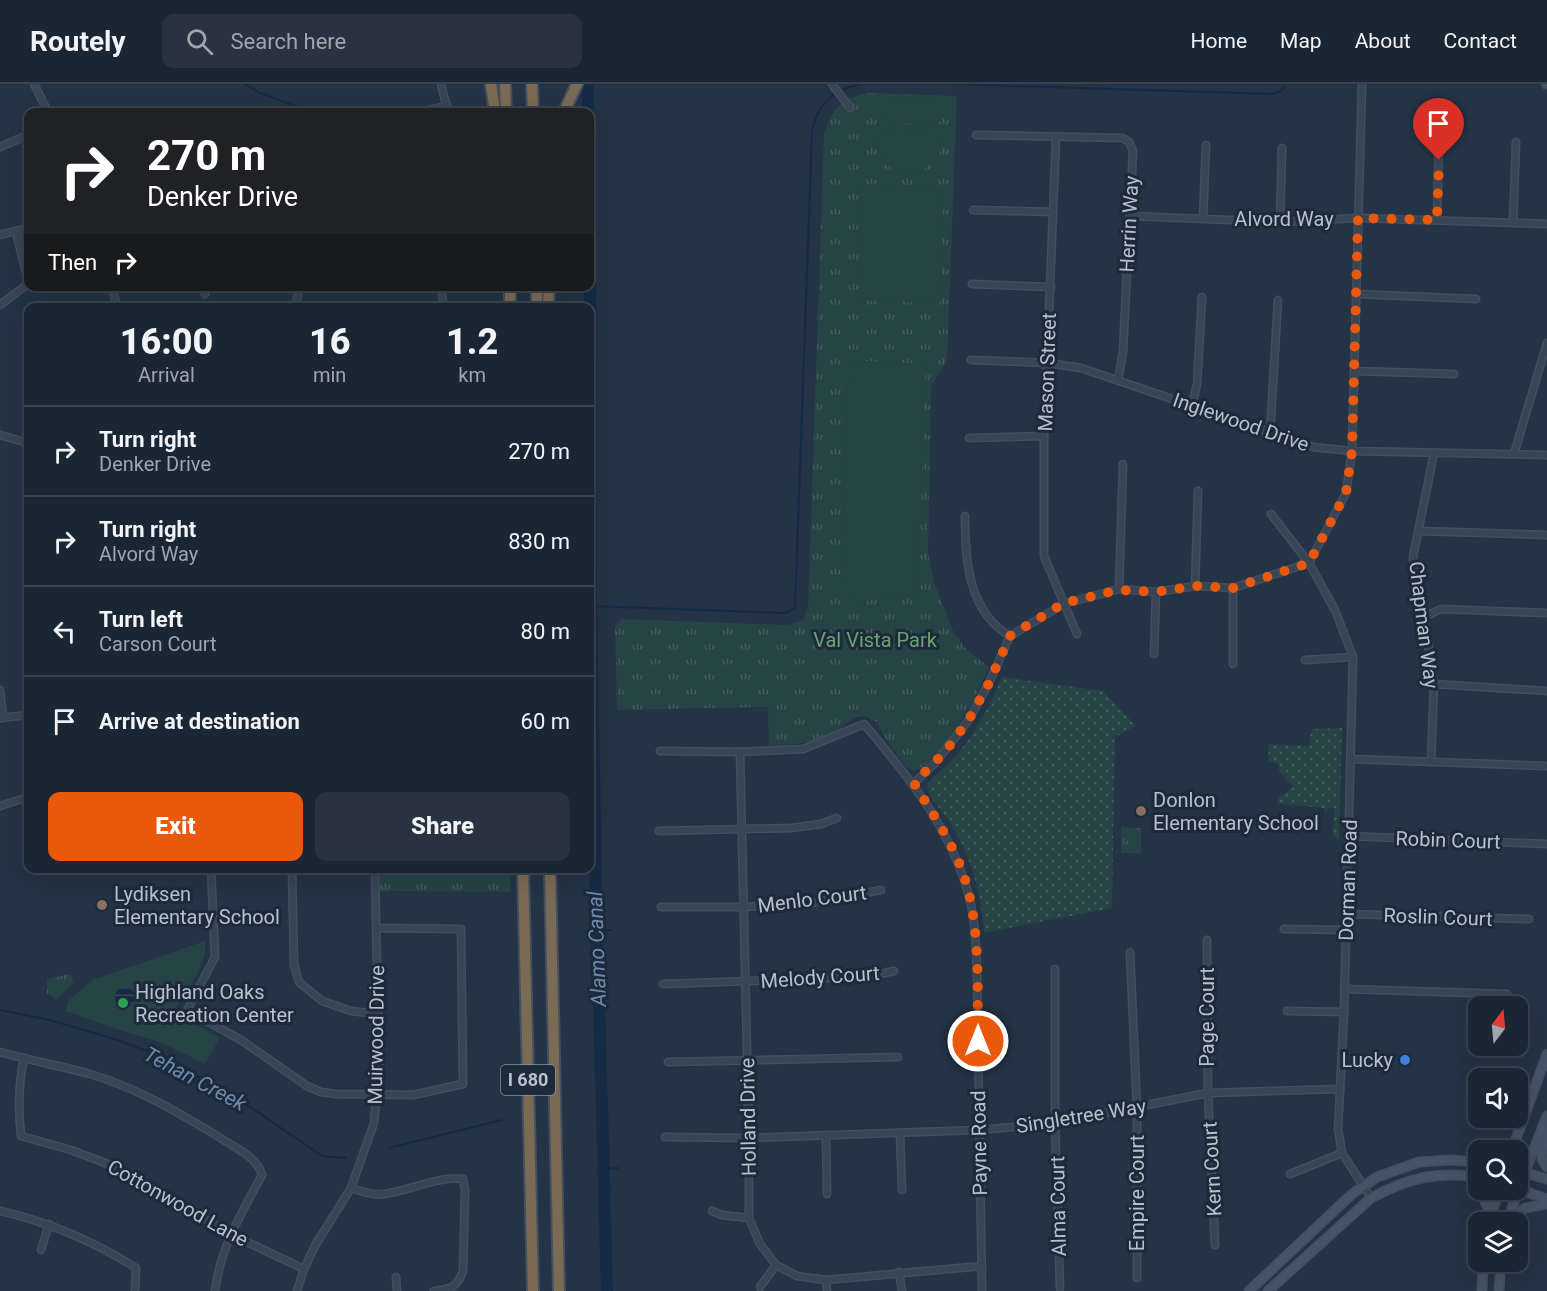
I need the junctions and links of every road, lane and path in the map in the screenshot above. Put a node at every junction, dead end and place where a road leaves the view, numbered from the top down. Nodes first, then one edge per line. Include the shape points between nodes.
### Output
1 (34, 84) edge
2 (441, 84) edge
3 (491, 84) edge
4 (505, 84) edge
5 (532, 84) edge
6 (578, 84) edge
7 (832, 84) edge
8 (1362, 84) edge
9 (46, 108) edge
10 (448, 108) edge
11 (494, 108) edge
12 (506, 108) edge
13 (533, 108) edge
14 (566, 108) edge
15 (850, 108) dead end
16 (976, 135) dead end
17 (24, 137) edge
18 (1056, 137) junction
19 (1439, 140) dead end
20 (1516, 142) dead end
21 (1206, 145) dead end
22 (0, 147) edge
23 (1282, 148) dead end
24 (973, 210) dead end
25 (1053, 212) junction
26 (1130, 216) junction
27 (1203, 218) junction
28 (1358, 218) junction
29 (1437, 220) junction
30 (1280, 222) junction
31 (1513, 223) junction
32 (1547, 224) edge
33 (24, 229) edge
34 (16, 232) junction
35 (0, 236) edge
36 (24, 265) edge
37 (972, 284) dead end
38 (24, 285) edge
39 (1051, 287) junction
40 (206, 291) edge
41 (205, 294) dead end
42 (1356, 294) junction
43 (1202, 297) dead end
44 (1476, 299) dead end
45 (1278, 300) dead end
46 (0, 305) edge
47 (1547, 343) edge
48 (971, 360) dead end
49 (1048, 363) junction
50 (1354, 371) junction
51 (1454, 374) dead end
52 (1118, 381) junction
53 (1192, 406) junction
54 (1269, 434) junction
55 (0, 435) edge
56 (1044, 436) junction
57 (969, 438) dead end
58 (24, 442) edge
59 (1352, 451) junction
60 (1434, 453) junction
61 (1514, 454) junction
62 (1547, 456) edge
63 (1123, 464) dead end
64 (1198, 491) dead end
65 (1271, 514) dead end
66 (965, 516) dead end
67 (1419, 531) junction
68 (1547, 534) edge
69 (1309, 563) junction
70 (1196, 586) junction
71 (1233, 588) junction
72 (1119, 590) junction
73 (1155, 592) junction
74 (1064, 603) junction
75 (1547, 613) edge
76 (1424, 617) junction
77 (1077, 634) dead end
78 (1010, 636) junction
79 (1154, 654) dead end
80 (1353, 657) junction
81 (1305, 660) dead end
82 (1233, 664) dead end
83 (1434, 684) junction
84 (0, 690) edge
85 (1547, 692) edge
86 (24, 715) edge
87 (1, 718) edge
88 (660, 751) dead end
89 (740, 752) junction
90 (1352, 759) junction
91 (1431, 762) junction
92 (1547, 766) edge
93 (914, 783) junction
94 (24, 798) edge
95 (0, 806) edge
96 (837, 818) dead end
97 (741, 829) junction
98 (658, 831) dead end
99 (1349, 836) junction
100 (1547, 844) edge
101 (212, 873) edge
102 (292, 873) edge
103 (375, 873) edge
104 (524, 873) edge
105 (550, 873) edge
106 (881, 890) dead end
107 (661, 907) dead end
108 (743, 907) junction
109 (1346, 914) junction
110 (1529, 920) dead end
111 (376, 928) junction
112 (1284, 929) dead end
113 (1346, 930) junction
114 (1207, 940) dead end
115 (1130, 952) dead end
116 (1055, 969) dead end
117 (894, 971) dead end
118 (746, 982) junction
119 (663, 984) dead end
120 (1344, 989) junction
121 (1507, 994) dead end
122 (1287, 1011) dead end
123 (1344, 1012) junction
124 (378, 1014) junction
125 (0, 1053) edge
126 (1547, 1054) edge
127 (898, 1057) dead end
128 (24, 1058) junction
129 (747, 1060) junction
130 (668, 1062) dead end
131 (1340, 1089) junction
132 (1208, 1094) junction
133 (377, 1095) junction
134 (1137, 1108) junction
135 (1546, 1119) edge
136 (1055, 1123) junction
137 (979, 1130) junction
138 (900, 1132) junction
139 (826, 1135) junction
140 (665, 1137) dead end
141 (749, 1138) junction
142 (1516, 1140) edge
143 (1342, 1153) junction
144 (1528, 1157) edge
145 (1468, 1161) edge
146 (1547, 1167) edge
147 (1290, 1174) dead end
148 (1528, 1174) edge
149 (1467, 1176) edge
150 (1547, 1179) edge
151 (1363, 1186) junction
152 (351, 1188) junction
153 (902, 1190) dead end
154 (1528, 1192) edge
155 (827, 1194) dead end
156 (1371, 1198) junction
157 (1547, 1198) edge
158 (1547, 1204) edge
159 (0, 1211) edge
160 (712, 1211) dead end
161 (1520, 1212) edge
162 (749, 1218) junction
163 (49, 1224) junction
164 (230, 1234) junction
165 (1215, 1245) dead end
166 (41, 1250) dead end
167 (776, 1265) junction
168 (982, 1266) junction
169 (304, 1269) junction
170 (899, 1272) junction
171 (1483, 1272) edge
172 (1500, 1272) edge
173 (396, 1277) dead end
174 (1137, 1278) dead end
175 (826, 1280) junction
176 (760, 1287) dead end
177 (1060, 1288) dead end
178 (135, 1291) edge
179 (216, 1291) edge
180 (297, 1291) edge
181 (397, 1291) edge
182 (434, 1291) edge
183 (533, 1291) edge
184 (559, 1291) edge
185 (827, 1291) edge
186 (902, 1291) edge
187 (982, 1291) edge
188 (1249, 1291) edge
189 (1268, 1291) edge
190 (1482, 1291) edge
191 (1499, 1291) edge

1 - 9 street
2 - 10 street
3 - 11 highway
4 - 12 highway
5 - 13 highway
6 - 14 highway
7 - 15 street
8 - 28 street
16 - 18 street
17 - 22 street
18 - 25 street, Mason Street
18 - 26 street, Herrin Way via 1123,138 1129,142 1133,151
19 - 29 street
20 - 31 street
21 - 27 street
23 - 30 street
24 - 25 street
25 - 39 street, Mason Street
26 - 27 street, Alvord Way
26 - 52 street, Herrin Way
27 - 30 street, Alvord Way
28 - 29 street, Alvord Way
28 - 30 street, Alvord Way
28 - 42 street
29 - 31 street, Alvord Way
31 - 32 street, Alvord Way
33 - 34 street
34 - 35 street
34 - 36 street
37 - 39 street
38 - 46 street
39 - 49 street, Mason Street
40 - 41 street
42 - 44 street
42 - 50 street
43 - 53 street via 1197,385
45 - 54 street
47 - 61 street
48 - 49 street, Inglewood Drive
49 - 52 street, Inglewood Drive via 1081,368
49 - 56 street, Mason Street
50 - 51 street
50 - 59 street
52 - 53 street, Inglewood Drive
53 - 54 street, Inglewood Drive
54 - 59 street, Inglewood Drive via 1313,447
55 - 58 street
56 - 57 street
56 - 74 street, Mason Street via 1044,556
59 - 60 street, Inglewood Drive
59 - 69 street via 1346,493
60 - 61 street, Inglewood Drive
60 - 67 street, Chapman Way
61 - 62 street, Inglewood Drive
63 - 72 street
64 - 70 street
65 - 69 street, Dorman Road
66 - 78 street via 968,566 979,602 996,628
67 - 68 street
67 - 76 street, Chapman Way via 1413,569
69 - 71 street
69 - 80 street, Dorman Road via 1335,610
70 - 71 street
70 - 73 street
71 - 82 street
72 - 73 street
72 - 74 street
73 - 79 street
74 - 77 street, Mason Street
74 - 78 street
75 - 76 street via 1441,609
76 - 83 street, Chapman Way
78 - 93 street via 968,721
80 - 81 street
80 - 90 street, Dorman Road
83 - 85 street
83 - 91 street, Chapman Way
84 - 87 street
86 - 87 street
88 - 89 street
89 - 93 street, Payne Road via 803,749 864,724
89 - 97 street, Holland Drive
90 - 91 street
90 - 99 street, Dorman Road
91 - 92 street
93 - 137 street, Payne Road via 956,856 971,903 977,975
94 - 95 street
96 - 97 street via 791,828
97 - 98 street
97 - 108 street, Holland Drive
99 - 100 street, Robin Court
99 - 109 street, Dorman Road
101 - 133 street via 215,957 187,1010 321,1092
102 - 124 street via 294,965 299,982 322,1001 351,1011
103 - 111 street, Muirwood Drive
104 - 183 highway, I 680
105 - 184 highway, I 680
106 - 108 street, Menlo Court via 812,903
107 - 108 street, Menlo Court
108 - 118 street, Holland Drive
109 - 110 street, Roslin Court
109 - 113 street, Dorman Road
111 - 124 street, Muirwood Drive
111 - 133 street via 461,929 463,1084 413,1095
112 - 113 street
113 - 120 street, Dorman Road
114 - 132 street, Page Court
115 - 134 street, Empire Court
116 - 136 street, Alma Court
117 - 118 street, Melody Court via 866,977
118 - 119 street, Melody Court
118 - 129 street, Holland Drive
120 - 121 street
120 - 123 street, Dorman Road
122 - 123 street
123 - 131 street, Dorman Road
124 - 133 street, Muirwood Drive
125 - 128 street
126 - 142 main road
127 - 129 street
128 - 164 street, Cottonwood Lane via 18,1101 21,1136 121,1169
128 - 164 street via 91,1074 147,1096 243,1152 260,1167 262,1175
129 - 130 street
129 - 141 street, Holland Drive
131 - 132 street, Singletree Way
131 - 143 street, Dorman Road via 1338,1129
132 - 134 street, Singletree Way
132 - 165 street, Kern Court
133 - 152 street, Muirwood Drive via 374,1123
134 - 136 street, Singletree Way
134 - 174 street, Empire Court
135 - 144 main road
135 - 146 main road via 1542,1159
136 - 137 street, Singletree Way
136 - 177 street, Alma Court
137 - 138 street, Singletree Way
137 - 168 street, Payne Road
138 - 139 street, Singletree Way
138 - 153 street
139 - 141 street, Singletree Way
139 - 155 street
140 - 141 street, Singletree Way
141 - 162 street, Holland Drive
143 - 147 street
143 - 151 street, Dorman Road
145 - 151 main road via 1419,1162
148 - 150 main road
149 - 156 main road via 1425,1176
151 - 156 street, Dorman Road
151 - 188 main road
152 - 169 street, Muirwood Drive
152 - 182 street via 382,1194 463,1179 463,1271 459,1282
154 - 157 main road
156 - 189 main road
158 - 161 main road
159 - 163 street
160 - 162 street
162 - 167 street, Holland Drive via 760,1244
163 - 166 street
163 - 178 street via 136,1268
164 - 169 street, Cottonwood Lane
164 - 179 street
167 - 175 street via 797,1275
167 - 176 street
168 - 170 street
168 - 187 street, Payne Road
169 - 180 street, Muirwood Drive
170 - 175 street
170 - 186 street
171 - 190 main road
172 - 191 main road
173 - 181 street
175 - 185 street

